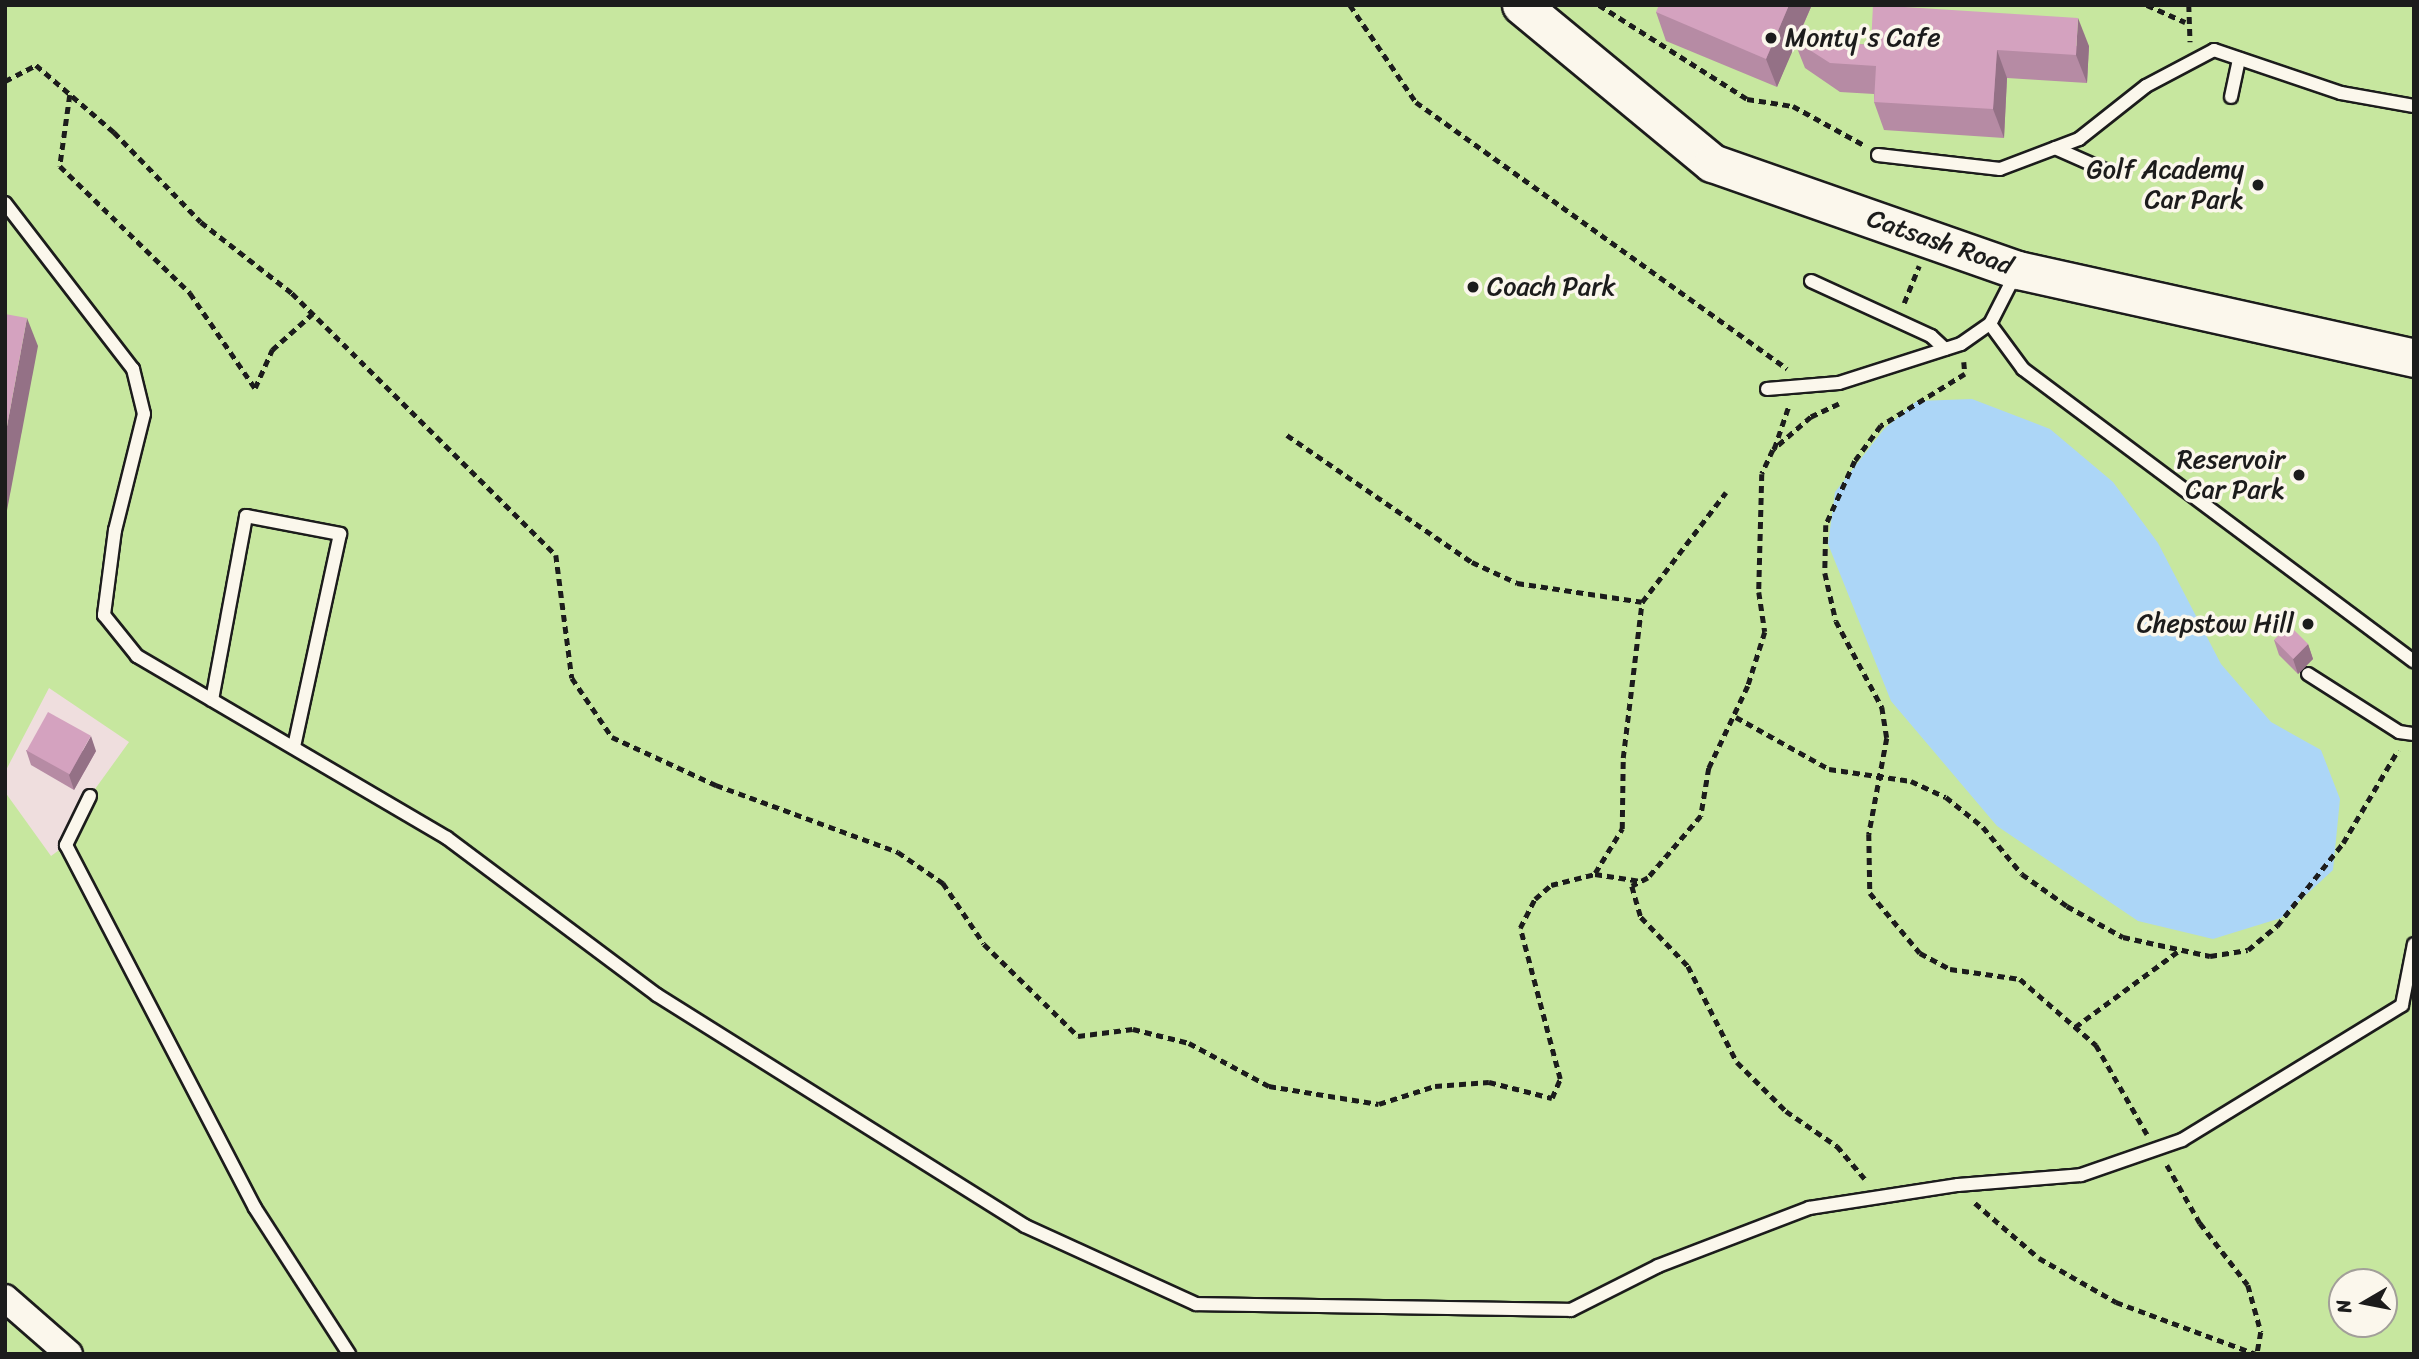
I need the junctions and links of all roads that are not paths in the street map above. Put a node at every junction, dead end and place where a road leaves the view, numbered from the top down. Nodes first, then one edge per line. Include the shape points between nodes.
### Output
1 (1521, 5) edge
2 (2239, 59) junction
3 (2231, 97) dead end
4 (2414, 106) edge
5 (2054, 148) junction
6 (1878, 155) road end
7 (2107, 171) dead end
8 (5, 202) edge
9 (2018, 270) junction
10 (1811, 281) dead end
11 (1990, 324) junction
12 (1945, 349) junction
13 (2414, 358) edge
14 (1768, 389) dead end
15 (2414, 661) edge
16 (2308, 674) dead end
17 (212, 700) junction
18 (2411, 734) edge
19 (295, 747) junction
20 (90, 796) dead end
21 (2414, 944) edge
22 (5, 1298) edge
23 (69, 1354) edge
24 (349, 1354) edge

1 - 9 street, Catsash Road via 1712,163
2 - 3 lane
2 - 4 lane via 2341,93
2 - 5 lane via 2214,50 2146,86 2079,139
5 - 6 lane via 2000,169
5 - 7 lane
8 - 17 lane via 133,369 144,414 115,530 104,615 137,656
9 - 11 lane
9 - 13 street, Catsash Road
10 - 12 lane
11 - 12 lane
11 - 15 lane via 2024,369
12 - 14 lane via 1839,383
16 - 18 lane
17 - 19 lane
17 - 19 lane via 246,516 340,534
19 - 21 lane via 447,838 657,995 1025,1226 1196,1304 1571,1310 1658,1266 1809,1208 1958,1185 2081,1175 2182,1140 2402,1005
20 - 24 lane via 66,845 256,1208
22 - 23 street

